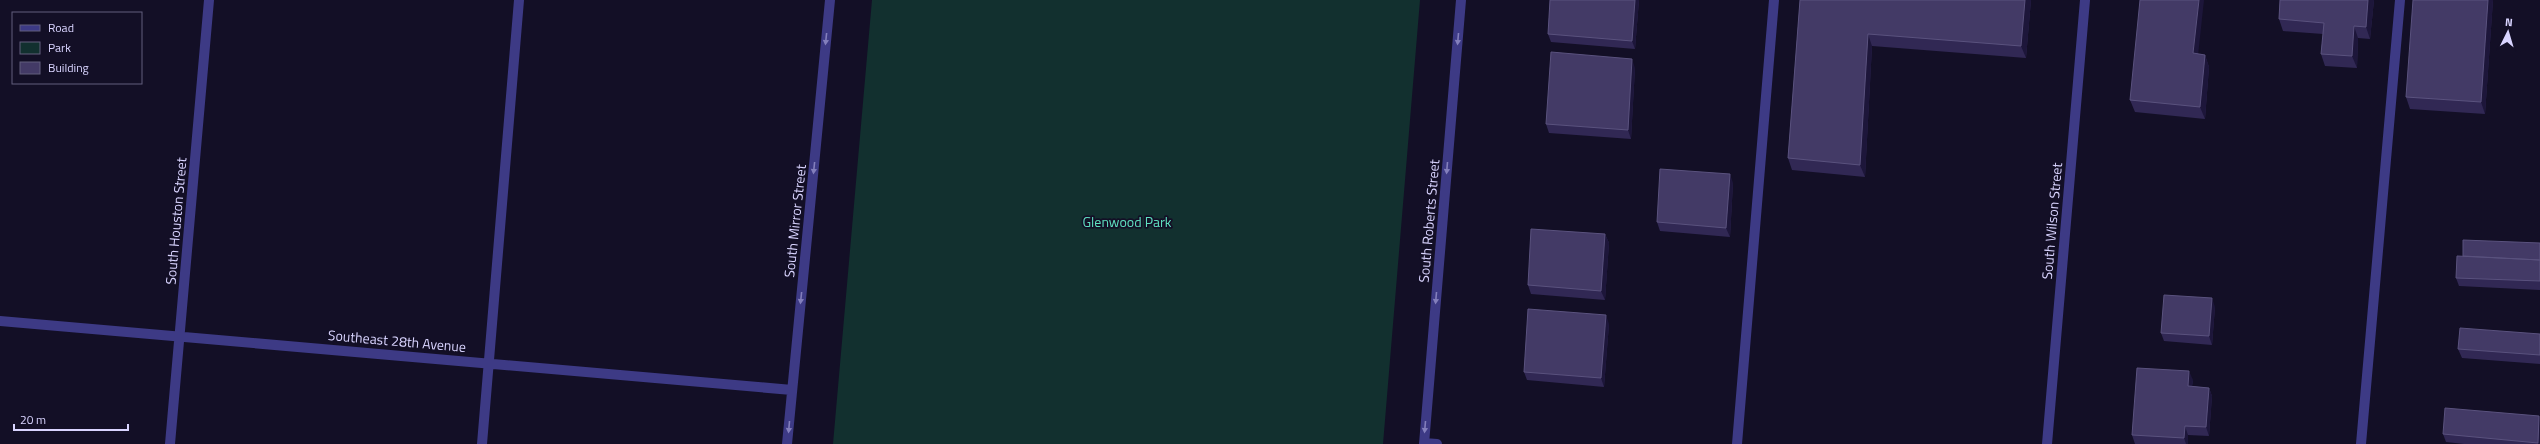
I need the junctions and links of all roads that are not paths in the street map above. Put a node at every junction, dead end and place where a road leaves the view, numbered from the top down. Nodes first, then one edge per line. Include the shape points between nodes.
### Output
1 (208, 0) edge
2 (518, 0) edge
3 (830, 0) edge
4 (1461, 0) edge
5 (1774, 0) edge
6 (2085, 0) edge
7 (2400, 0) edge
8 (0, 321) edge
9 (180, 335) junction
10 (489, 363) junction
11 (792, 390) junction
12 (1424, 443) edge
13 (170, 444) edge
14 (482, 444) edge
15 (787, 444) edge
16 (1437, 444) edge
17 (1737, 444) edge
18 (2047, 444) edge
19 (2361, 444) edge

1 - 9 street, South Houston Street
2 - 10 street
3 -> 11 street, South Mirror Street
4 -> 12 street, South Roberts Street
5 - 17 street
6 - 18 street, South Wilson Street
7 - 19 street
8 - 9 street, Southeast 28th Avenue
9 - 10 street, Southeast 28th Avenue
9 - 13 street, South Houston Street
10 - 11 street, Southeast 28th Avenue
10 - 14 street
11 -> 15 street, South Mirror Street
12 - 16 street

